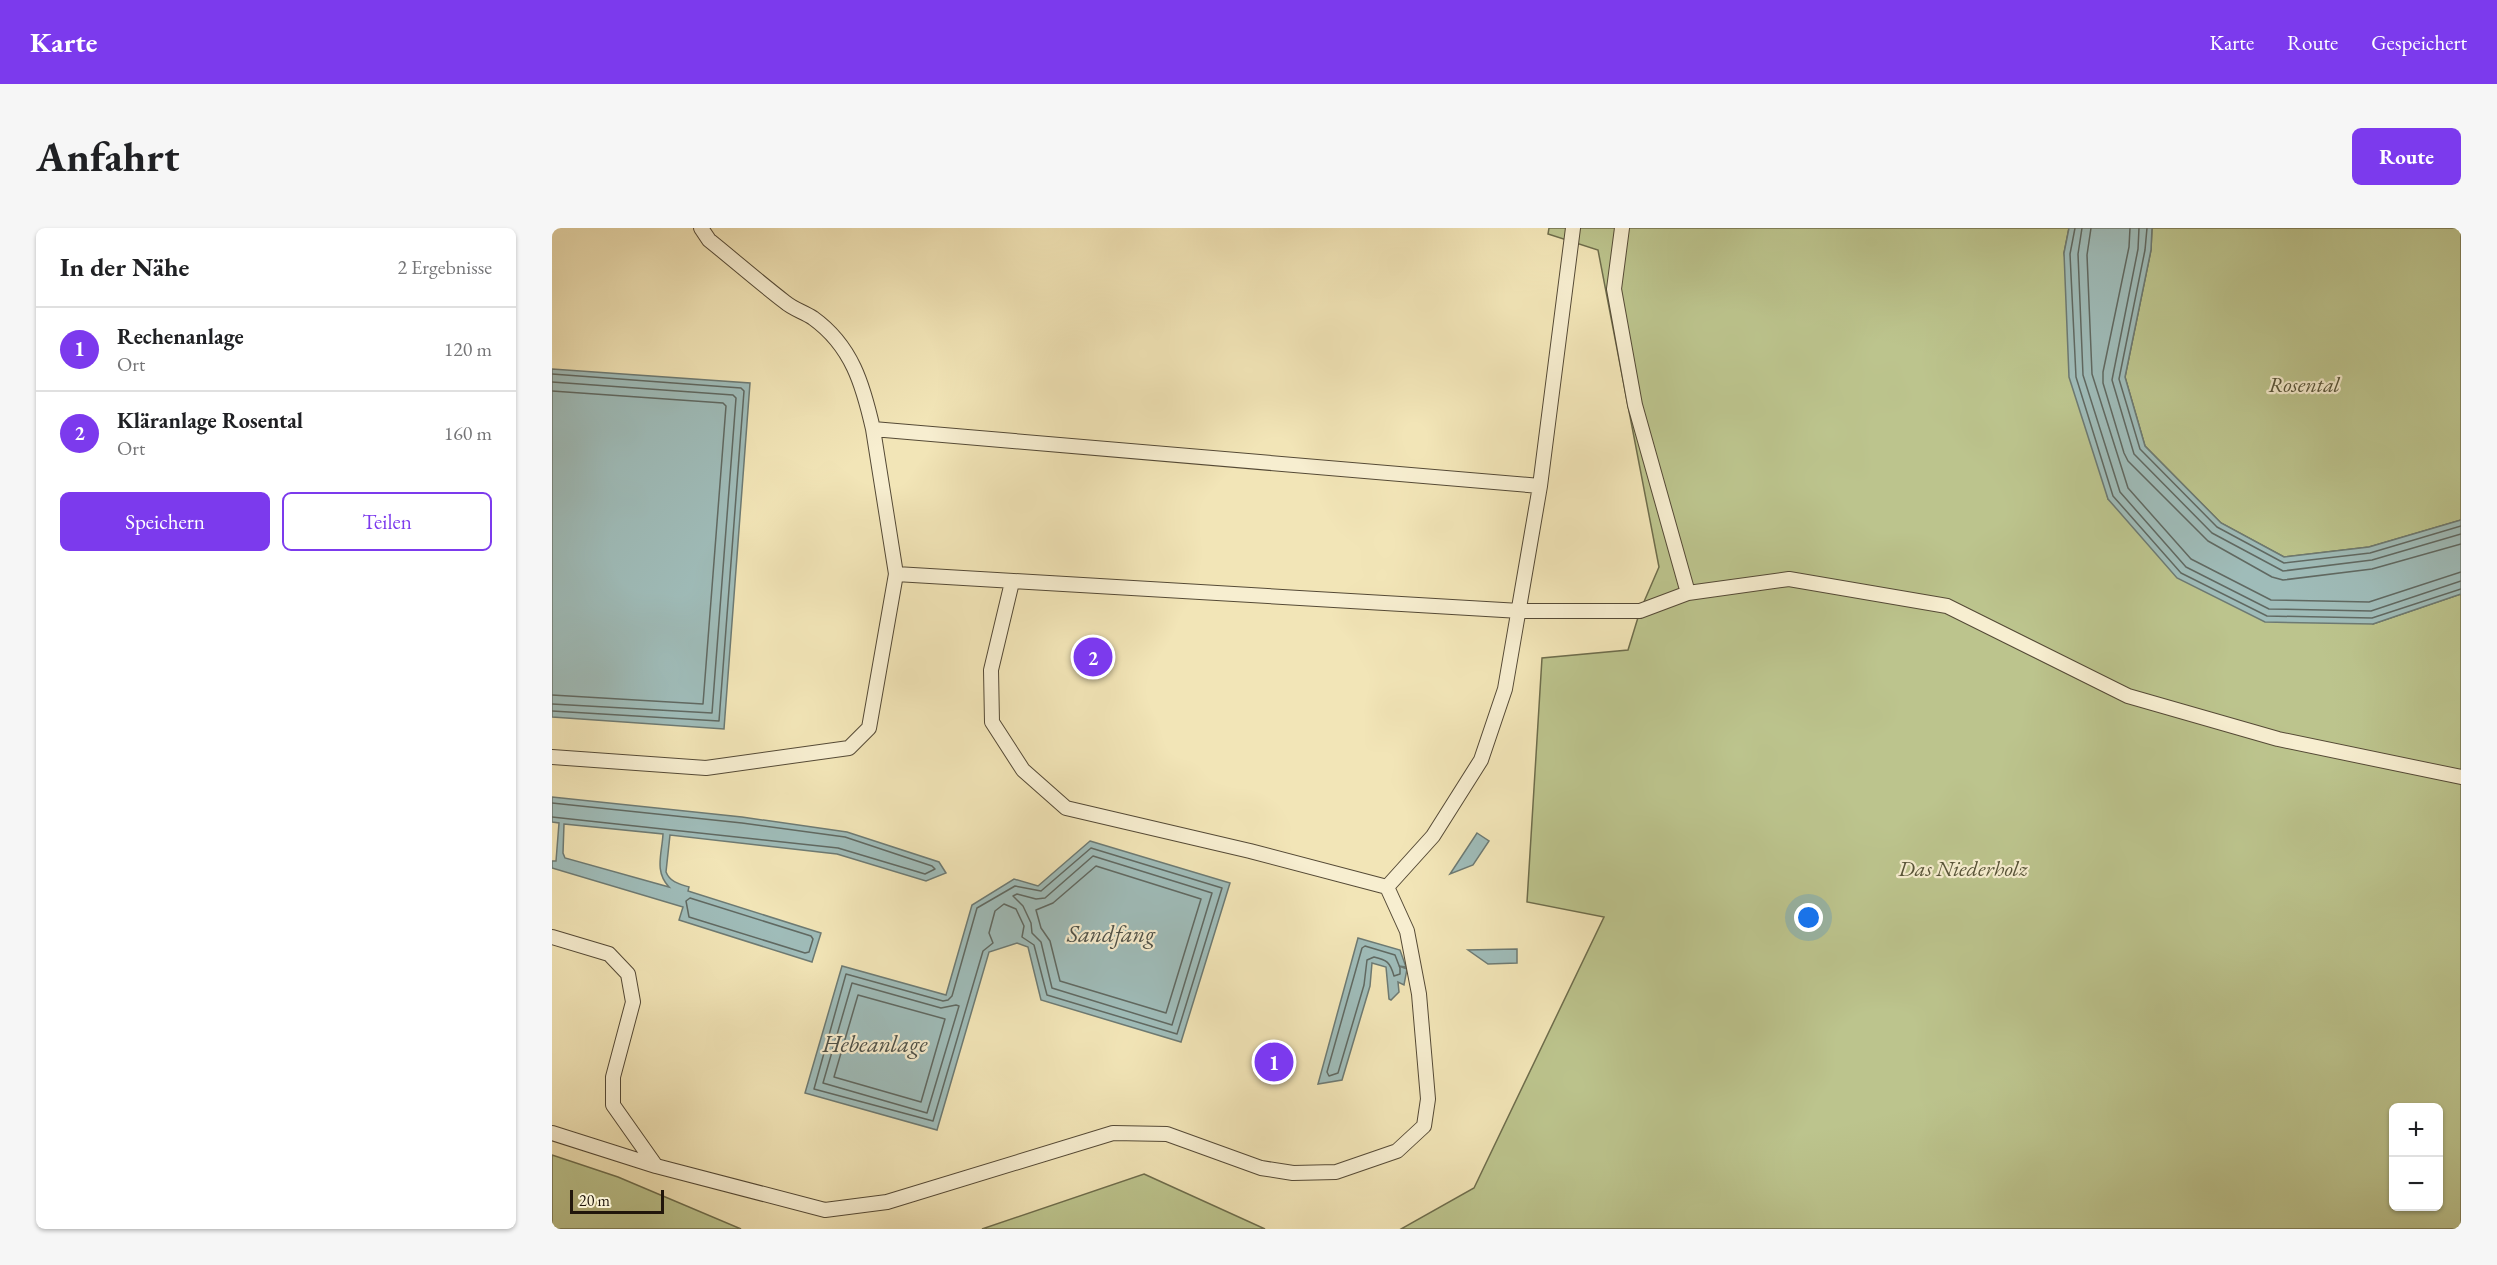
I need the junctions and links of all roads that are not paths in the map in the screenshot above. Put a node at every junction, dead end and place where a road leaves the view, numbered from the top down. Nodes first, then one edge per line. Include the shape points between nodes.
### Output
1 (702, 228) edge
2 (1573, 228) edge
3 (1622, 228) edge
4 (873, 429) junction
5 (1540, 486) junction
6 (896, 574) junction
7 (1012, 582) junction
8 (1688, 593) junction
9 (1520, 611) junction
10 (552, 757) edge
11 (2461, 777) edge
12 (1387, 886) junction
13 (552, 937) edge
14 (552, 1133) edge
15 (656, 1166) junction

1 - 4 lane via 709,240 788,304 813,318 837,341 864,389
2 - 5 lane
3 - 8 lane via 1614,289 1630,382
4 - 5 lane
4 - 6 lane
5 - 9 lane
6 - 7 lane
6 - 10 lane via 869,728 849,748 706,768
7 - 9 lane
7 - 12 lane via 991,670 992,722 1023,770 1066,808
8 - 9 lane via 1640,610
8 - 11 lane via 1789,579 1947,606 2128,696 2278,739
9 - 12 lane via 1505,689 1481,760 1433,836
12 - 15 lane via 1407,931 1419,994 1428,1099 1424,1126 1397,1151 1336,1172 1293,1173 1261,1168 1167,1134 1113,1133 887,1202 825,1210
13 - 15 lane via 609,954 628,974 633,1002 613,1077 613,1105
14 - 15 lane

